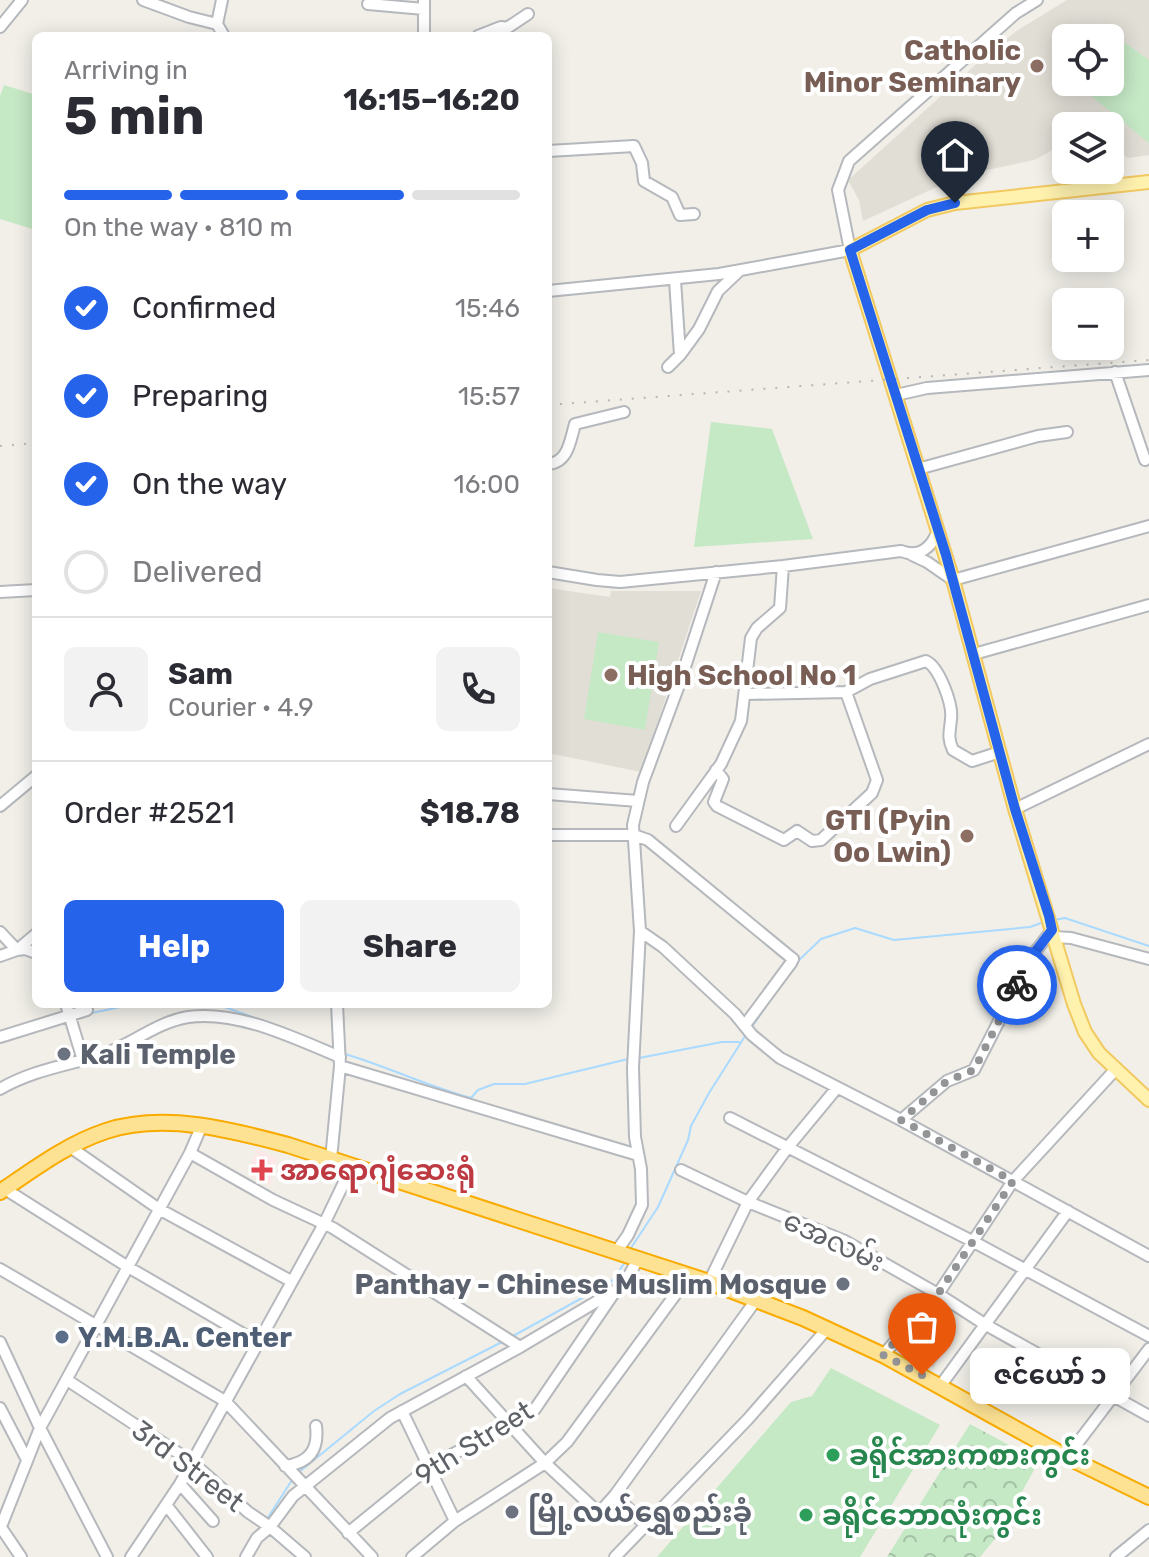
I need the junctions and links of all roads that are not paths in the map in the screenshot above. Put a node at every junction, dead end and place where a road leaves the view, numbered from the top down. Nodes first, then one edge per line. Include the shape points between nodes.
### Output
1 (2, 0) edge
2 (22, 0) edge
3 (143, 0) edge
4 (222, 0) edge
5 (1037, 0) edge
6 (368, 4) dead end
7 (424, 4) edge
8 (14, 9) junction
9 (528, 14) dead end
10 (217, 24) junction
11 (0, 27) edge
12 (222, 32) edge
13 (424, 32) edge
14 (488, 32) edge
15 (552, 151) edge
16 (1149, 182) edge
17 (694, 214) dead end
18 (850, 250) junction
19 (740, 271) junction
20 (675, 280) junction
21 (552, 291) edge
22 (680, 355) junction
23 (668, 367) dead end
24 (1149, 370) edge
25 (1115, 372) junction
26 (896, 395) junction
27 (624, 412) dead end
28 (1067, 432) dead end
29 (1145, 460) dead end
30 (552, 464) edge
31 (918, 469) junction
32 (1149, 526) edge
33 (938, 530) junction
34 (912, 555) junction
35 (783, 566) junction
36 (716, 572) junction
37 (552, 573) edge
38 (953, 580) junction
39 (32, 590) edge
40 (0, 592) edge
41 (1149, 605) edge
42 (974, 654) junction
43 (846, 692) junction
44 (745, 694) junction
45 (1149, 744) edge
46 (1000, 752) junction
47 (716, 770) junction
48 (32, 779) edge
49 (552, 794) edge
50 (638, 801) junction
51 (0, 806) edge
52 (1015, 809) junction
53 (676, 826) dead end
54 (552, 835) edge
55 (634, 835) junction
56 (1051, 927) junction
57 (640, 931) junction
58 (0, 932) edge
59 (32, 937) edge
60 (17, 950) junction
61 (32, 952) edge
62 (0, 956) edge
63 (1149, 959) edge
64 (67, 1008) edge
65 (337, 1008) edge
66 (87, 1010) dead end
67 (70, 1016) junction
68 (748, 1029) junction
69 (0, 1037) edge
70 (340, 1056) junction
71 (83, 1060) junction
72 (1115, 1070) junction
73 (0, 1089) edge
74 (836, 1089) junction
75 (1149, 1100) edge
76 (730, 1118) dead end
77 (901, 1120) junction
78 (202, 1125) junction
79 (70, 1147) junction
80 (788, 1147) junction
81 (190, 1153) junction
82 (638, 1155) junction
83 (331, 1159) junction
84 (352, 1166) junction
85 (681, 1170) dead end
86 (1013, 1181) junction
87 (2, 1191) edge
88 (748, 1202) junction
89 (159, 1209) junction
90 (1068, 1211) junction
91 (324, 1224) junction
92 (974, 1242) junction
93 (627, 1255) junction
94 (1149, 1256) edge
95 (128, 1267) junction
96 (0, 1269) edge
97 (1025, 1270) junction
98 (689, 1276) junction
99 (291, 1281) junction
100 (709, 1282) junction
101 (616, 1290) junction
102 (938, 1294) junction
103 (756, 1300) junction
104 (96, 1325) junction
105 (986, 1325) junction
106 (826, 1330) junction
107 (1149, 1336) edge
108 (0, 1342) edge
109 (257, 1342) junction
110 (516, 1344) junction
111 (1149, 1349) edge
112 (883, 1355) junction
113 (466, 1376) junction
114 (67, 1380) junction
115 (941, 1385) junction
116 (1114, 1397) junction
117 (225, 1401) junction
118 (0, 1408) edge
119 (402, 1411) junction
120 (1149, 1416) edge
121 (510, 1423) junction
122 (316, 1426) dead end
123 (40, 1428) junction
124 (1067, 1457) junction
125 (26, 1458) junction
126 (192, 1462) junction
127 (545, 1463) junction
128 (428, 1468) junction
129 (288, 1469) junction
130 (180, 1484) junction
131 (302, 1484) junction
132 (615, 1495) junction
133 (1149, 1497) edge
134 (167, 1506) junction
135 (213, 1521) dead end
136 (455, 1521) junction
137 (266, 1524) junction
138 (646, 1526) junction
139 (0, 1527) edge
140 (1149, 1530) edge
141 (348, 1533) junction
142 (21, 1557) edge
143 (107, 1557) edge
144 (131, 1557) edge
145 (207, 1557) edge
146 (246, 1557) edge
147 (305, 1557) edge
148 (372, 1557) edge
149 (412, 1557) edge
150 (615, 1557) edge
151 (1116, 1557) edge

1 - 8 street
2 - 8 street
3 - 10 street
4 - 10 street
5 - 18 street via 849,161 838,190
6 - 7 street
7 - 13 street
8 - 11 street
9 - 14 street via 507,28
10 - 12 street
15 - 17 street via 634,146 644,181 672,197 680,215
16 - 18 main road via 955,203 927,210
18 - 19 street
18 - 26 main road
19 - 20 street
19 - 22 street via 718,291
20 - 21 street
20 - 22 street
22 - 23 street
24 - 25 street
25 - 26 street
25 - 29 street
26 - 31 main road
27 - 30 street via 575,424 563,458
28 - 31 street
31 - 33 main road
32 - 38 street
33 - 34 street via 934,542
33 - 38 main road
34 - 35 street via 901,551
34 - 38 street
35 - 36 street
35 - 44 street via 780,608 751,638
36 - 37 street via 620,582
36 - 50 street, 9th Street
38 - 42 main road
39 - 40 street
41 - 42 street
42 - 46 main road
43 - 44 street
43 - 46 street via 870,679 932,663 951,715 947,730 953,750 972,761
43 - 47 street via 877,780 872,793 821,840 812,841 797,831 784,840 717,806 723,779
44 - 47 street via 741,721
45 - 52 street
46 - 52 main road
47 - 53 street
48 - 51 street
49 - 50 street
50 - 55 street, 9th Street
52 - 56 main road
54 - 55 street
55 - 57 street, 9th Street
55 - 68 street via 657,846 793,959
56 - 63 street via 1071,938
56 - 72 main road via 1085,1032
56 - 77 street via 974,1070 947,1081
57 - 68 street
57 - 82 street, 9th Street via 633,1058
58 - 60 street
59 - 60 street
60 - 61 street
60 - 62 street
64 - 67 street
65 - 70 street
66 - 67 street
67 - 69 street
67 - 71 street
68 - 74 street via 780,1058
70 - 71 street via 241,1019 188,1017
70 - 82 street
70 - 83 street
71 - 73 street
72 - 75 main road
72 - 86 street
74 - 77 street
74 - 80 street
76 - 80 street
77 - 86 street
78 - 79 highway via 108,1130
78 - 81 street
78 - 83 highway
79 - 87 highway
79 - 89 street
80 - 88 street
80 - 92 street
81 - 89 street
81 - 91 street
82 - 93 street, 9th Street via 641,1209 628,1235
83 - 84 highway
84 - 91 street
84 - 93 highway
85 - 88 street, အေလမ်း
86 - 90 street
86 - 92 street
87 - 95 street
88 - 100 street
88 - 102 street, အေလမ်း via 845,1241
89 - 95 street
89 - 99 street
90 - 94 street
90 - 97 street
91 - 99 street
91 - 110 street
92 - 97 street
92 - 102 street
93 - 98 highway
93 - 101 street, 9th Street via 627,1279
95 - 104 street
95 - 109 street
96 - 104 street
97 - 105 street
97 - 107 street
98 - 100 highway
98 - 127 street via 567,1442
99 - 109 street
100 - 103 highway
101 - 110 street
101 - 121 street, 9th Street via 544,1398
102 - 105 street, အေလမ်း
102 - 112 street
103 - 106 highway
103 - 132 street
104 - 114 street
104 - 117 street
105 - 115 street
105 - 116 street, အေလမ်း
106 - 112 highway
106 - 138 street
108 - 123 street
109 - 117 street
110 - 113 street
111 - 116 street
112 - 115 highway
113 - 119 street
113 - 121 street
114 - 123 street
114 - 126 street, 3rd Street
115 - 124 highway
116 - 120 street, အေလမ်း
116 - 124 street
117 - 126 street
117 - 129 street
118 - 125 street
119 - 128 street
119 - 131 street
121 - 127 street
121 - 128 street, 9th Street
122 - 129 street via 312,1454
123 - 125 street
123 - 143 street
124 - 133 highway
125 - 139 street
126 - 130 street
126 - 137 street, 3rd Street
127 - 132 street via 599,1513
127 - 136 street
128 - 136 street
128 - 141 street, 9th Street
129 - 131 street
130 - 134 street
130 - 135 street
131 - 137 street
131 - 141 street
132 - 138 street
134 - 144 street
134 - 145 street
136 - 149 street
137 - 146 street
137 - 147 street, 3rd Street
138 - 150 street
139 - 142 street
140 - 151 street
141 - 148 street

